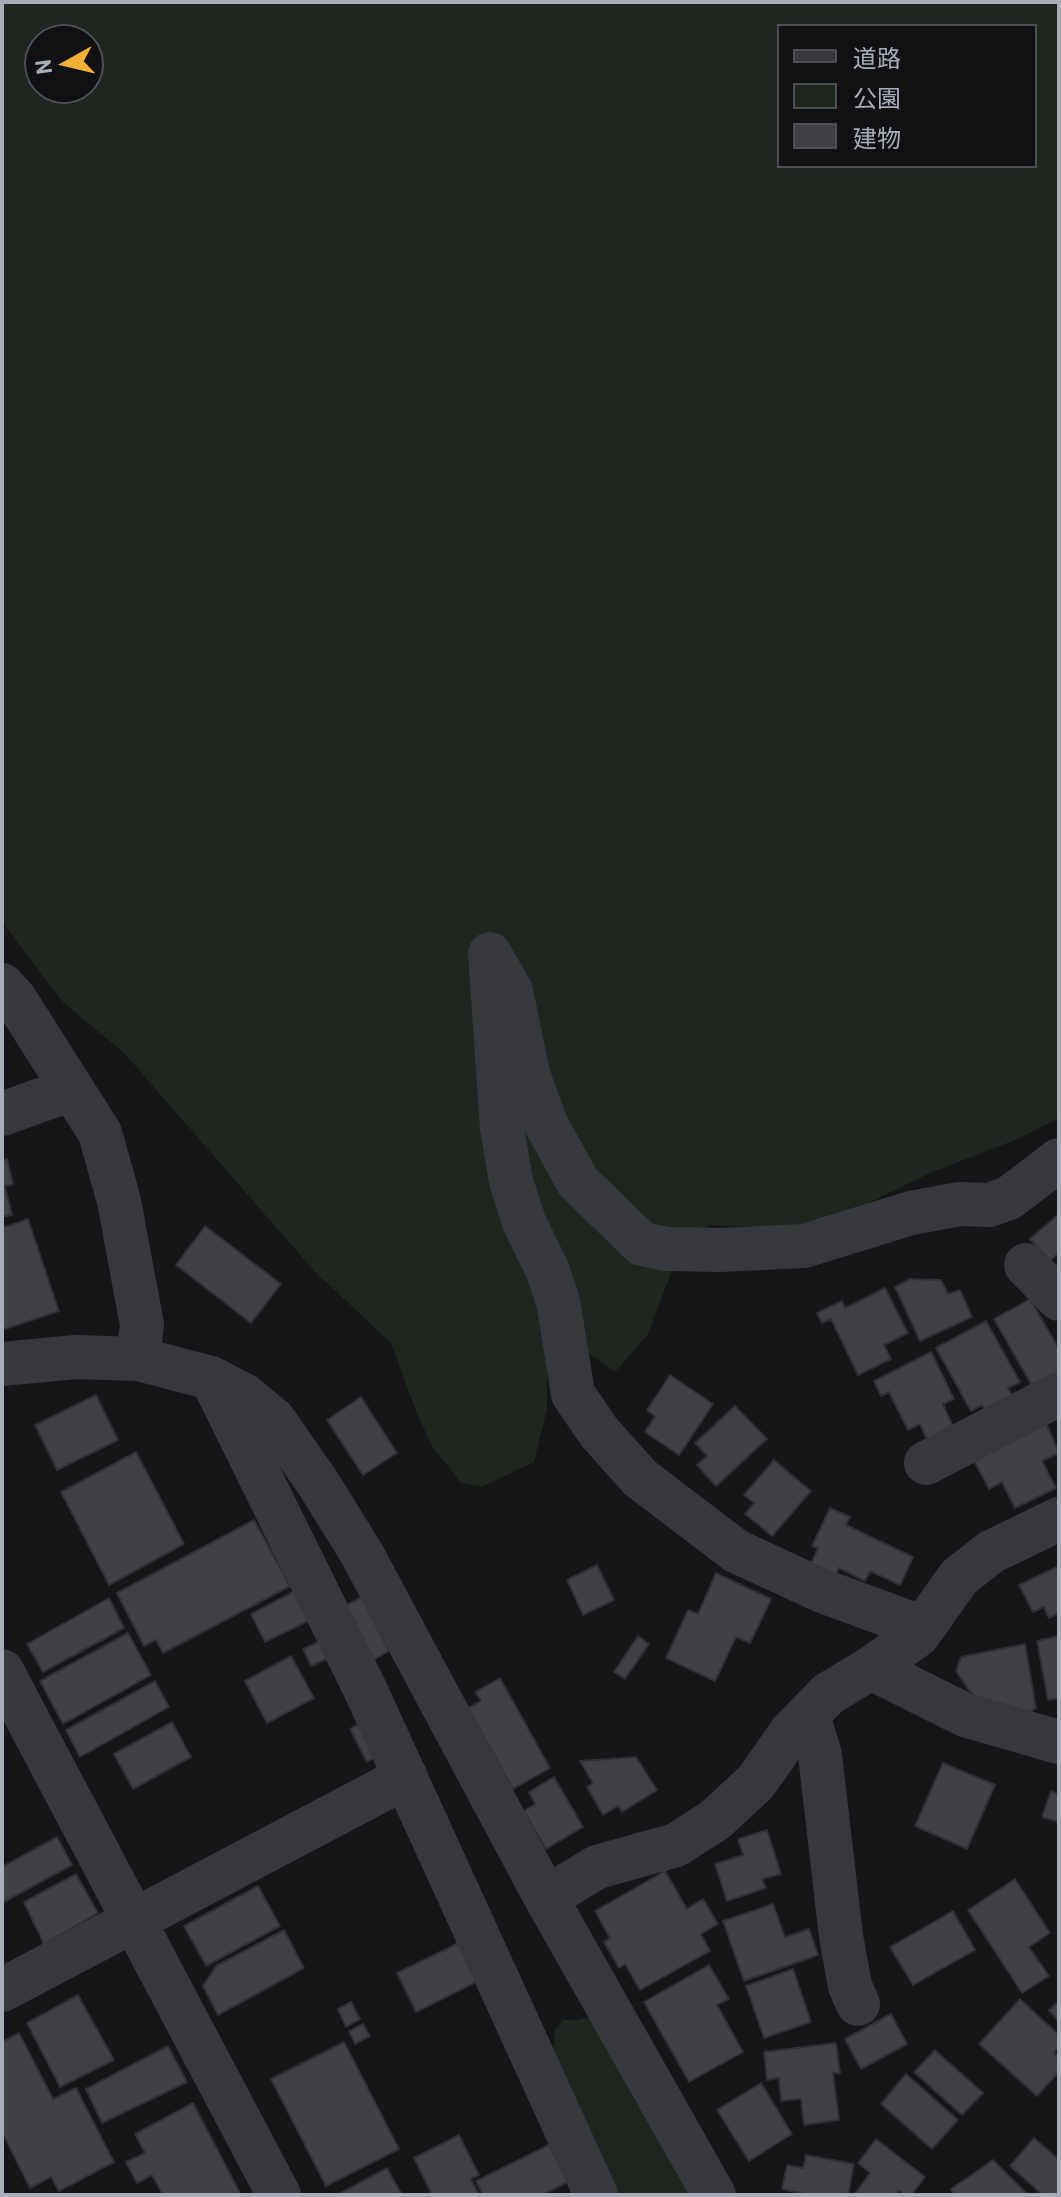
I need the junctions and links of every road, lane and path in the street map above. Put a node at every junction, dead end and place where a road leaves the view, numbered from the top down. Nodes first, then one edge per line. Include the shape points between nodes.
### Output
1 (2, 985) edge
2 (72, 1089) junction
3 (2, 1114) edge
4 (1059, 1160) edge
5 (1026, 1265) dead end
6 (1059, 1299) edge
7 (138, 1359) junction
8 (2, 1364) edge
9 (211, 1378) junction
10 (1059, 1394) edge
11 (926, 1463) dead end
12 (1059, 1519) edge
13 (1059, 1545) edge
14 (931, 1617) junction
15 (871, 1668) junction
16 (2, 1671) edge
17 (808, 1715) junction
18 (1059, 1742) edge
19 (406, 1777) junction
20 (546, 1898) junction
21 (134, 1921) junction
22 (2, 1990) edge
23 (858, 2004) dead end
24 (279, 2195) edge
25 (596, 2195) edge
26 (714, 2195) edge

1 - 2 street
2 - 3 street
2 - 7 street via 100,1133 119,1201 142,1325
4 - 14 street via 1009,1198 989,1205 911,1213 804,1246 707,1250 642,1244 578,1182 546,1124 528,1074 511,991 490,954 502,1128 511,1181 558,1301 573,1394 640,1478 736,1551 820,1590
5 - 6 street
7 - 8 street via 76,1357
7 - 9 street
9 - 19 street
9 - 20 street via 244,1395 274,1420 318,1483 362,1554
10 - 11 street
12 - 14 street via 991,1552 959,1577
13 - 14 street
14 - 15 street via 918,1635
15 - 17 street via 828,1694
15 - 18 street via 965,1715
16 - 21 street
17 - 20 street via 756,1782 715,1820 676,1845 597,1867
17 - 23 street via 820,1755 841,1936
19 - 21 street
19 - 25 street
20 - 26 street
21 - 22 street
21 - 24 street

